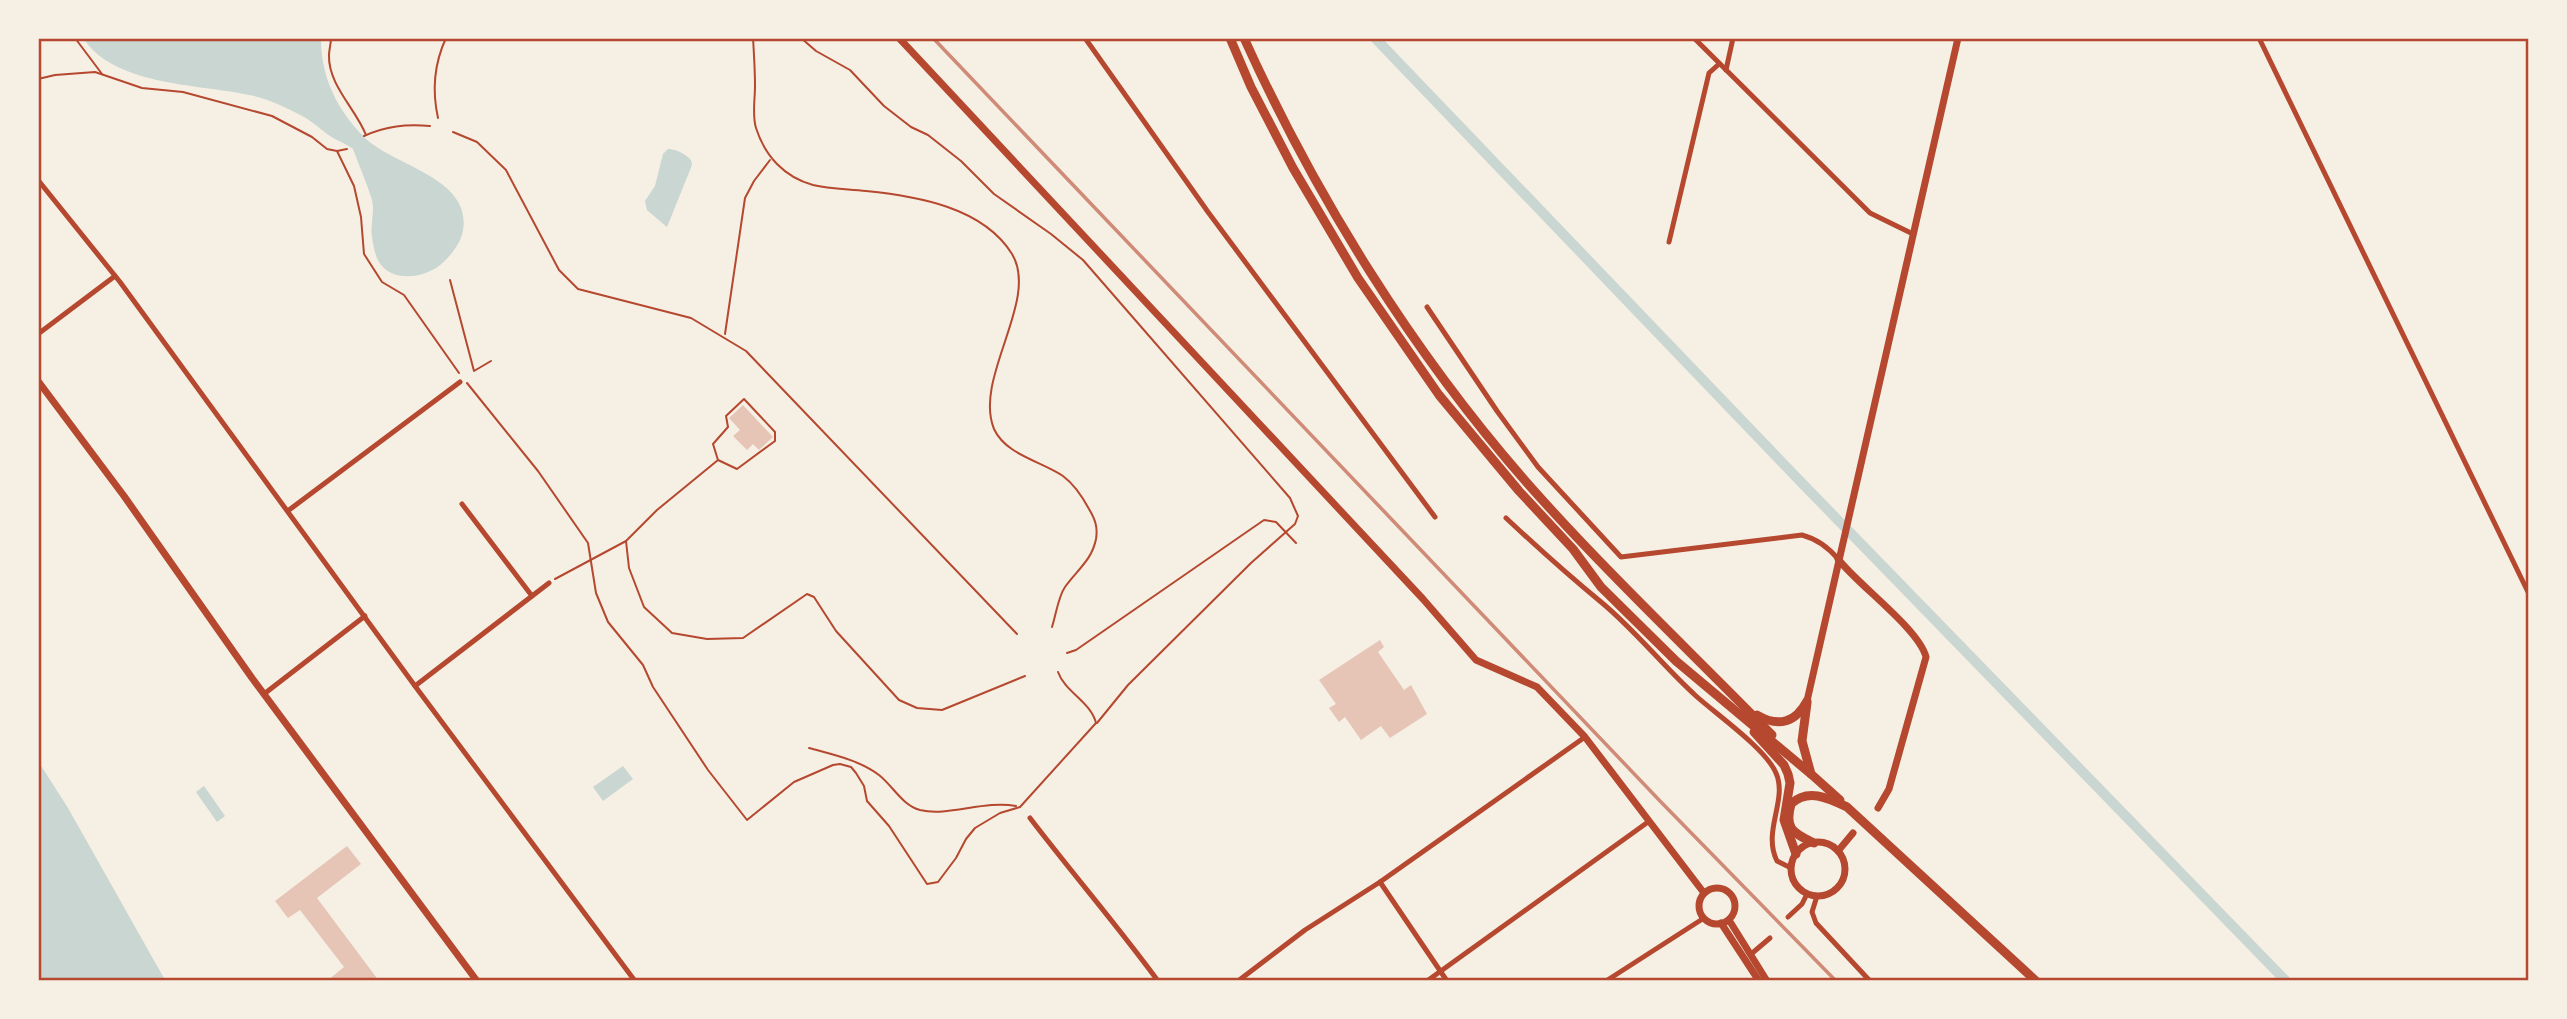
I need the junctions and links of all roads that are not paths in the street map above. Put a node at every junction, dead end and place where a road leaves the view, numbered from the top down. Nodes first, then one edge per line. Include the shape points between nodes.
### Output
1 (899, 38) edge
2 (1085, 38) edge
3 (1230, 38) edge
4 (1244, 38) edge
5 (1694, 38) edge
6 (1733, 38) edge
7 (1958, 38) edge
8 (2259, 38) edge
9 (1719, 64) junction
10 (1726, 70) junction
11 (38, 180) edge
12 (1913, 234) junction
13 (1669, 242) dead end
14 (115, 276) junction
15 (1427, 307) dead end
16 (38, 334) edge
17 (38, 382) edge
18 (460, 382) dead end
19 (462, 504) dead end
20 (289, 510) junction
21 (1435, 517) dead end
22 (1506, 518) dead end
23 (1839, 556) junction
24 (549, 583) road end
25 (2529, 592) edge
26 (531, 596) junction
27 (365, 616) junction
28 (415, 686) junction
29 (264, 694) junction
30 (1807, 701) junction
31 (1731, 707) junction
32 (1746, 708) junction
33 (1585, 737) junction
34 (1811, 774) junction
35 (1878, 808) dead end
36 (1850, 810) junction
37 (1030, 818) road end
38 (1648, 822) junction
39 (1853, 833) dead end
40 (1814, 843) junction
41 (1838, 851) junction
42 (1796, 854) junction
43 (1791, 868) junction
44 (1380, 881) junction
45 (1704, 893) junction
46 (1807, 894) junction
47 (1817, 896) junction
48 (1788, 917) dead end
49 (1704, 918) junction
50 (1729, 920) junction
51 (1721, 923) junction
52 (1770, 938) dead end
53 (1751, 955) junction
54 (1441, 970) junction
55 (477, 981) edge
56 (635, 981) edge
57 (1158, 981) edge
58 (1238, 981) edge
59 (1427, 981) edge
60 (1447, 981) edge
61 (1606, 981) edge
62 (1759, 981) edge
63 (1767, 981) edge
64 (1870, 981) edge
65 (2036, 981) edge

1 - 33 street via 1476,660 1537,687
2 - 21 street
3 - 31 main road via 1306,190 1358,278 1439,395 1601,587 1675,661
4 - 32 main road via 1314,178 1373,276 1450,386 1579,540
5 - 9 street
6 - 10 street
7 - 12 street
8 - 25 street
9 - 10 street
9 - 13 street via 1709,73
10 - 12 street via 1870,213
11 - 14 street
12 - 23 street
14 - 16 street
14 - 20 street
15 - 23 street via 1538,467 1621,557 1802,535
17 - 29 street
18 - 20 street
19 - 26 street
20 - 27 street
22 - 43 street via 1769,761 1779,780 1772,848 1777,861
23 - 30 street
23 - 35 street via 1850,574 1924,648 1926,657 1889,789
24 - 26 street
26 - 28 street
27 - 28 street
27 - 29 street
28 - 56 street
29 - 55 street
30 - 32 main road via 1800,715 1777,722
30 - 34 main road via 1802,741
31 - 34 main road
31 - 42 main road via 1788,774 1790,792 1784,820
32 - 34 main road
33 - 38 street
33 - 44 street
34 - 36 main road
36 - 40 main road via 1813,795 1791,804 1793,832
36 - 65 main road
37 - 57 street
38 - 45 street
38 - 54 street
39 - 41 street
40 - 41 street
40 - 42 street
41 - 47 street via 1844,865 1842,880 1832,892
42 - 43 street
43 - 46 street via 1795,883
44 - 54 street
44 - 58 street
45 - 49 street via 1699,908
45 - 50 street via 1718,887 1732,895 1735,911
46 - 47 street
46 - 48 street
47 - 64 street via 1812,912 1816,923
49 - 51 street
49 - 61 street
50 - 51 street
50 - 53 street
51 - 62 street
52 - 53 street
53 - 63 street
54 - 59 street
54 - 60 street

